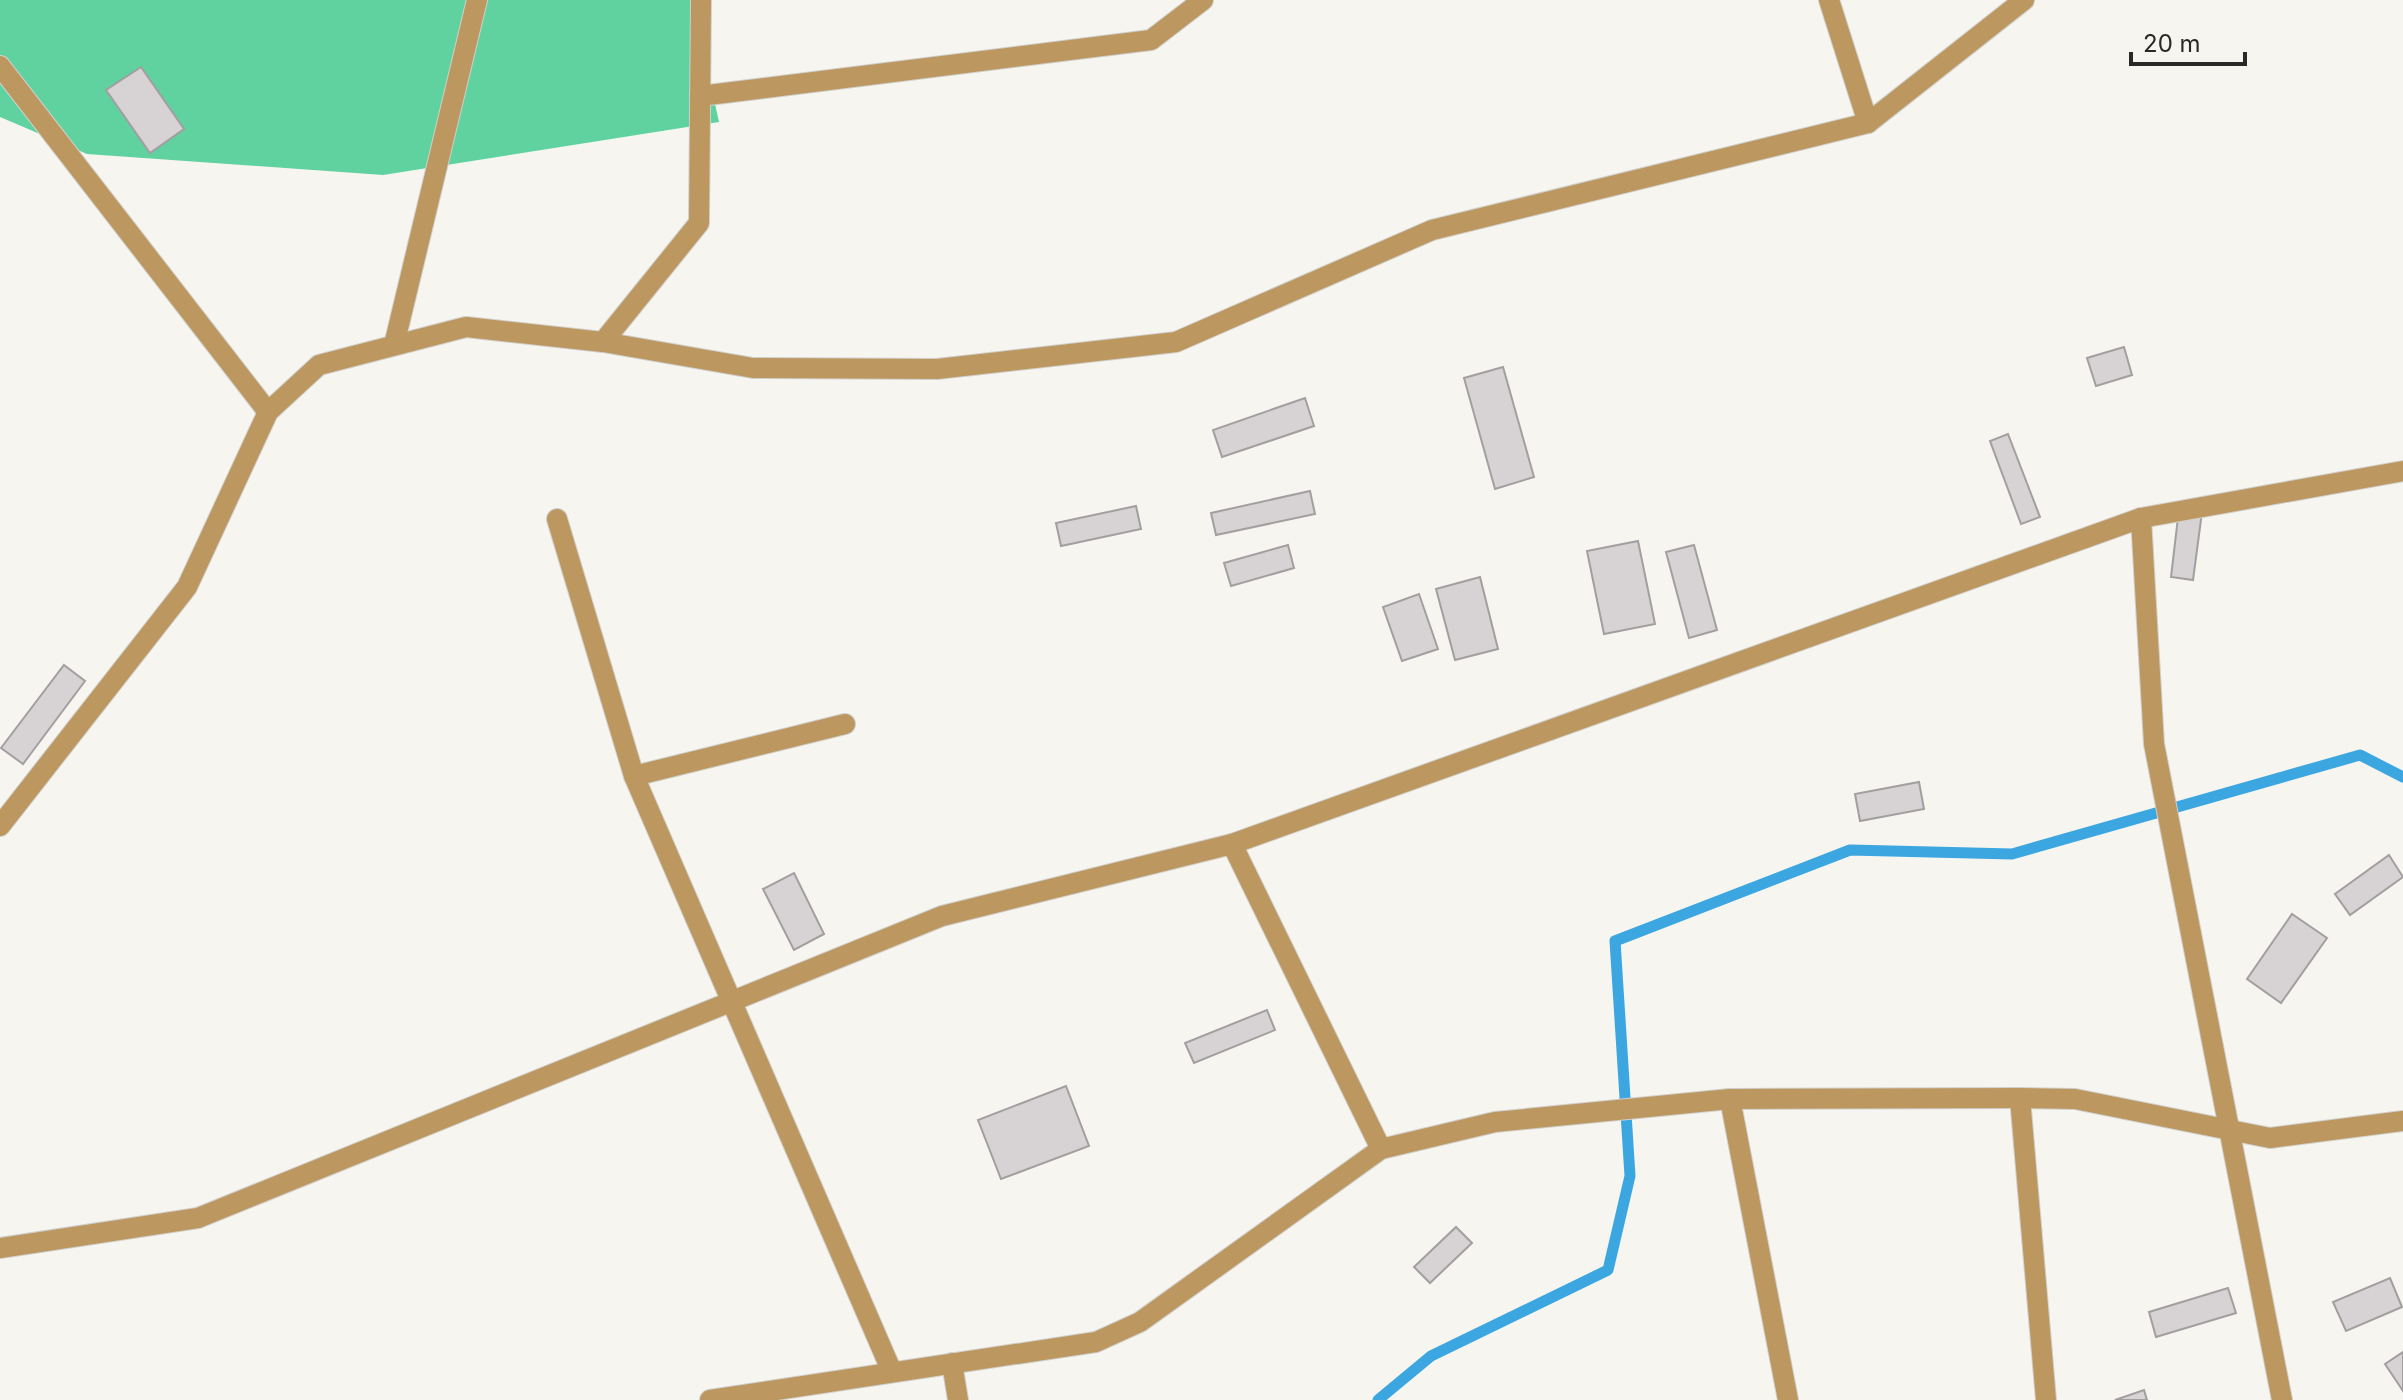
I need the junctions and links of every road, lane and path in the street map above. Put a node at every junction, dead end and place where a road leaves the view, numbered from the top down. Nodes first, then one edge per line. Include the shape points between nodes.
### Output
1 (477, 0) edge
2 (701, 0) edge
3 (1203, 0) edge
4 (1829, 0) edge
5 (2024, 0) edge
6 (0, 66) edge
7 (700, 96) junction
8 (1868, 123) junction
9 (603, 342) junction
10 (394, 345) junction
11 (268, 412) junction
12 (2403, 471) edge
13 (2141, 518) junction
14 (557, 519) dead end
15 (845, 724) dead end
16 (634, 776) junction
17 (0, 826) edge
18 (1232, 844) junction
19 (731, 1002) junction
20 (2020, 1098) junction
21 (1730, 1099) junction
22 (2403, 1121) edge
23 (2230, 1130) junction
24 (1381, 1149) junction
25 (0, 1248) edge
26 (952, 1363) junction
27 (892, 1372) junction
28 (710, 1400) edge
29 (958, 1400) edge
30 (1788, 1400) edge
31 (2046, 1400) edge
32 (2282, 1400) edge

1 - 10 street
2 - 7 street
3 - 7 street via 1151,40
4 - 8 street
5 - 8 street
6 - 11 street
7 - 9 street via 699,223
8 - 9 street via 1432,230 1176,342 937,369 753,368
9 - 10 street via 466,327
10 - 11 street via 319,365
11 - 17 street via 187,587
12 - 13 street
13 - 18 street
13 - 23 street via 2154,744
14 - 16 street
15 - 16 street
16 - 19 street
18 - 19 street via 942,916
18 - 24 street
19 - 25 street via 198,1218
19 - 27 street
20 - 21 street
20 - 23 street via 2075,1099
20 - 31 street
21 - 24 street via 1495,1122
21 - 30 street
22 - 23 street via 2270,1138
23 - 32 street
24 - 26 street via 1140,1322 1096,1342
26 - 27 street
26 - 29 street
27 - 28 street

